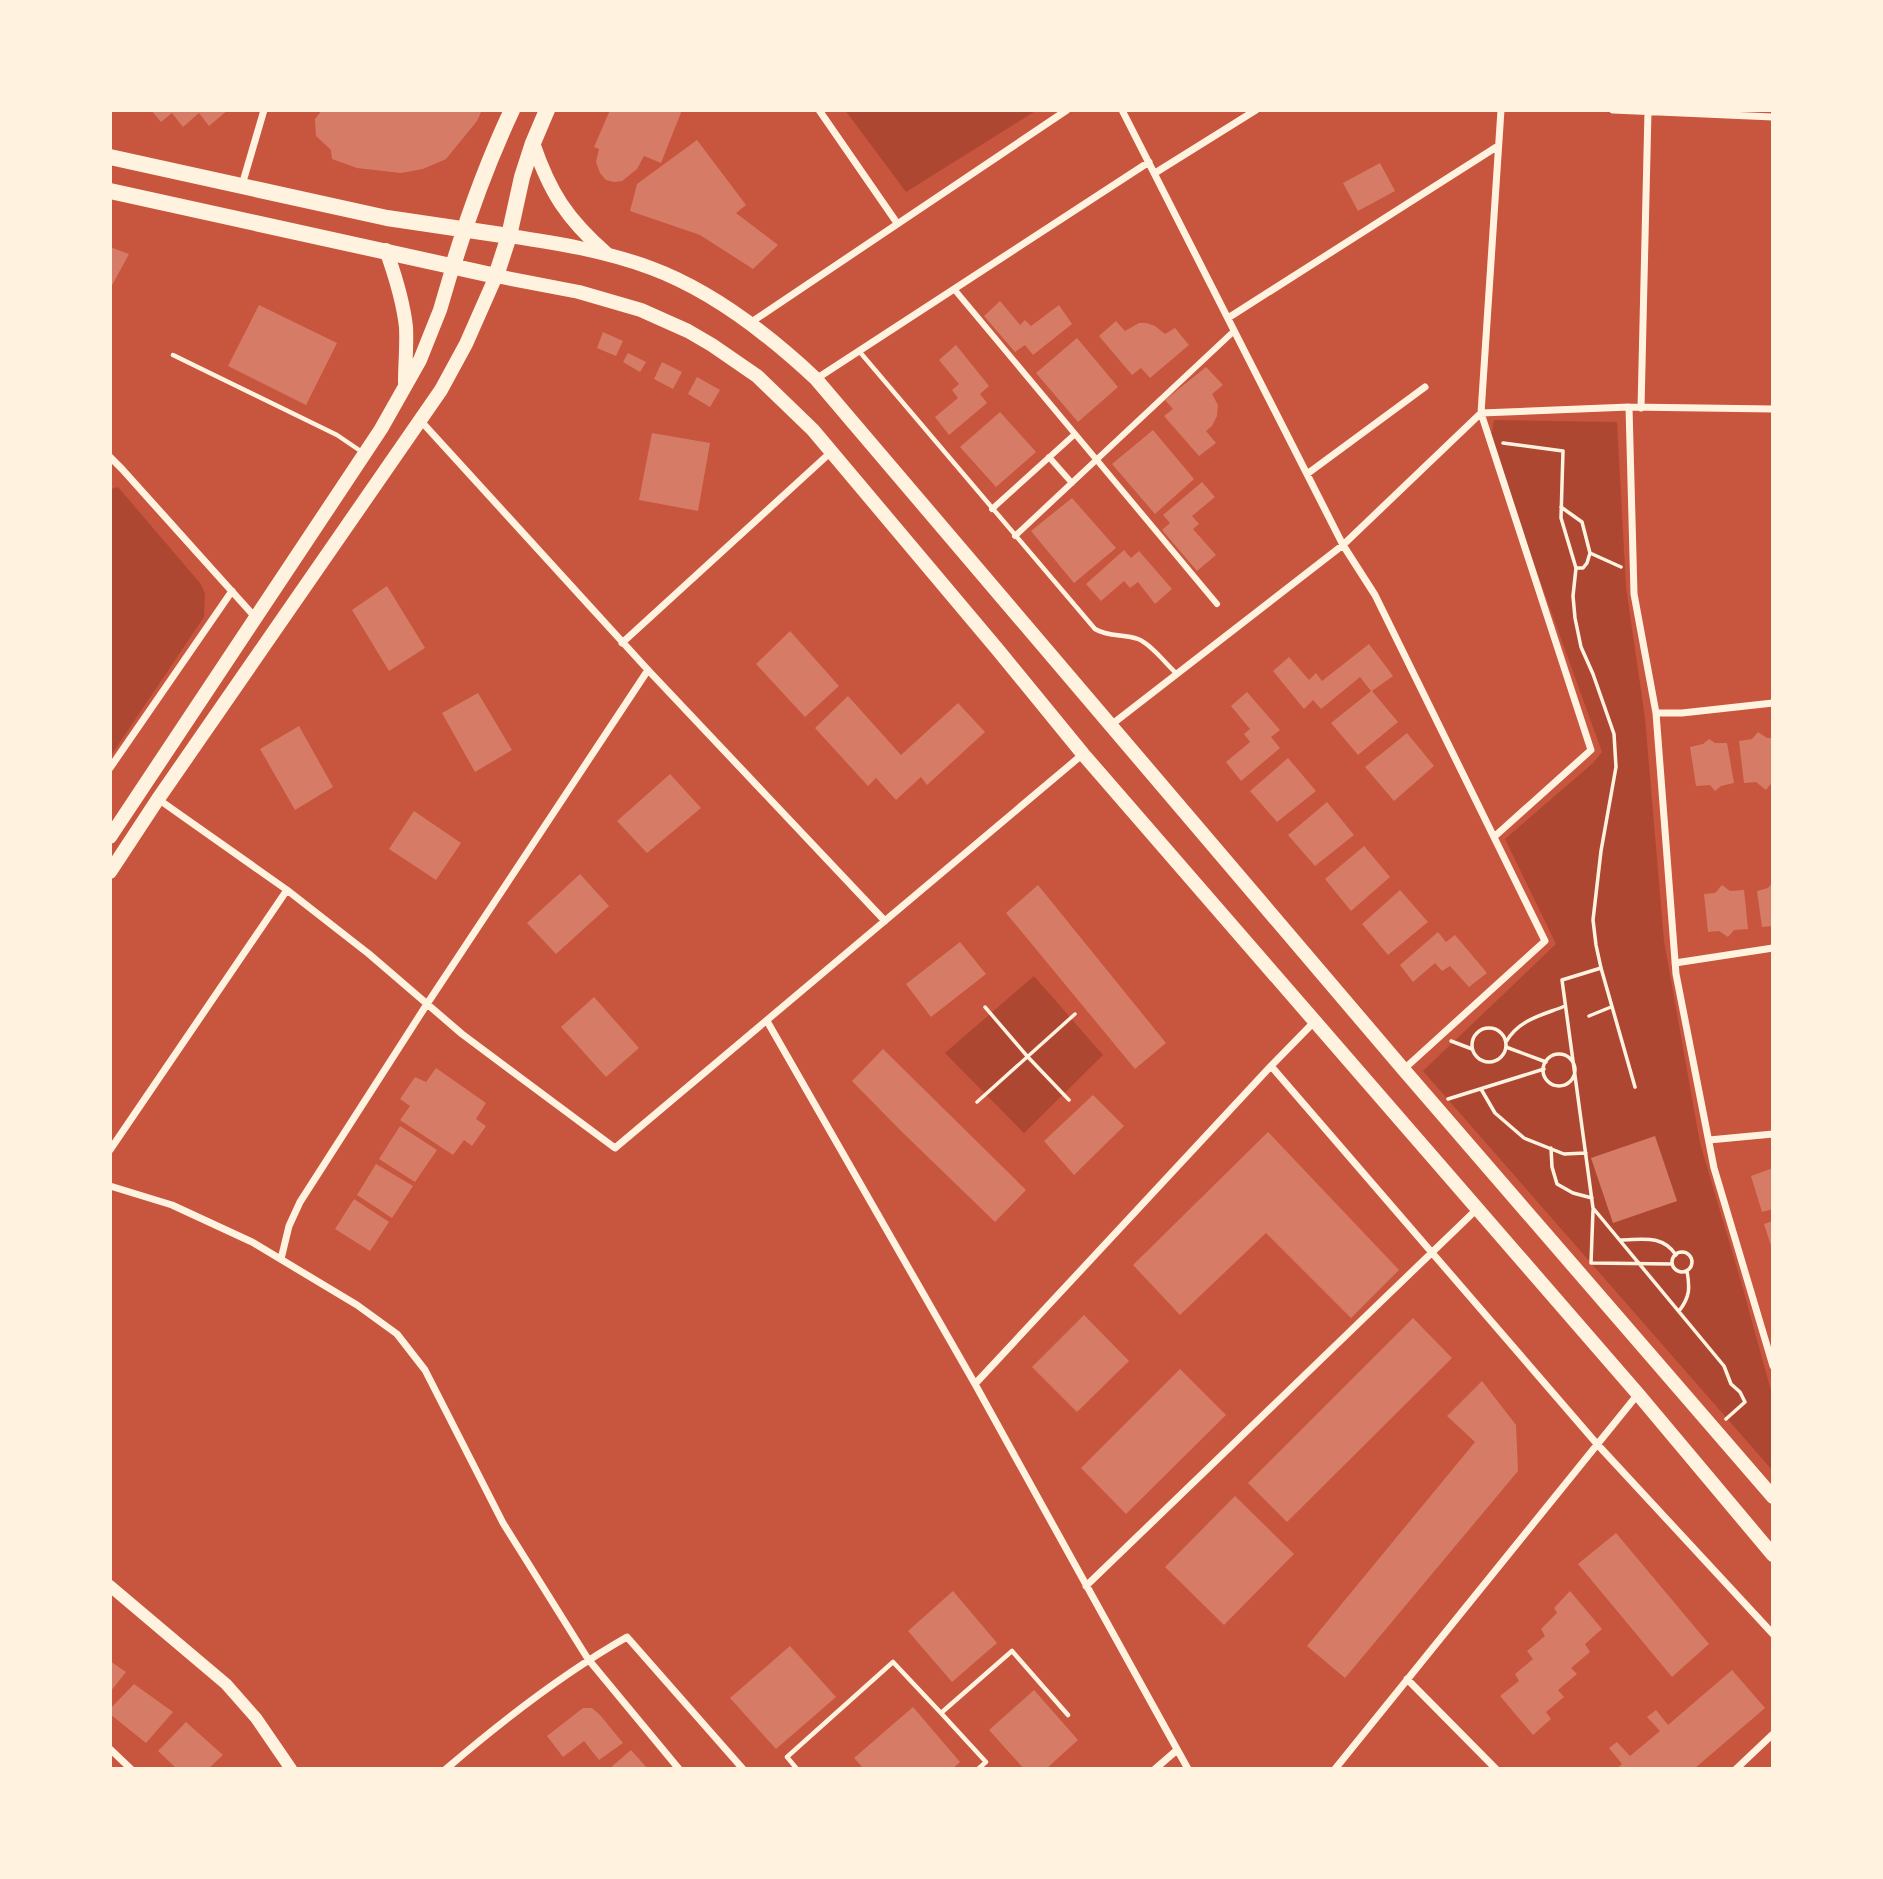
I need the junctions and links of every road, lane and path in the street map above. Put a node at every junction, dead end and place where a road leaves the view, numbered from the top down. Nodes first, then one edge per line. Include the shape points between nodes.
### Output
1 (264, 110) edge
2 (512, 110) edge
3 (547, 110) edge
4 (818, 110) edge
5 (1067, 110) edge
6 (1122, 110) edge
7 (1256, 110) edge
8 (1501, 110) edge
9 (1613, 110) edge
10 (1648, 111) edge
11 (1773, 117) edge
12 (533, 143) junction
13 (1498, 146) junction
14 (110, 157) edge
15 (1149, 162) junction
16 (1155, 173) junction
17 (242, 186) junction
18 (110, 191) edge
19 (897, 223) junction
20 (464, 230) junction
21 (509, 236) junction
22 (386, 250) junction
23 (608, 255) junction
24 (453, 266) junction
25 (496, 276) junction
26 (954, 289) junction
27 (1228, 318) junction
28 (749, 323) junction
29 (1234, 331) junction
30 (859, 351) junction
31 (173, 355) dead end
32 (816, 379) junction
33 (1425, 387) dead end
34 (405, 389) junction
35 (1629, 407) junction
36 (1642, 408) junction
37 (1773, 409) edge
38 (1481, 413) junction
39 (421, 420) junction
40 (1075, 434) junction
41 (1490, 442) junction
42 (832, 452) junction
43 (365, 454) junction
44 (110, 457) edge
45 (1049, 457) junction
46 (1097, 460) junction
47 (1307, 474) junction
48 (1072, 483) junction
49 (1561, 507) junction
50 (992, 509) junction
51 (1015, 536) junction
52 (1343, 545) junction
53 (1590, 553) junction
54 (1576, 568) junction
55 (1634, 573) junction
56 (232, 591) junction
57 (1217, 604) dead end
58 (255, 617) junction
59 (622, 643) junction
60 (648, 670) junction
61 (1177, 674) junction
62 (1773, 703) edge
63 (1656, 713) junction
64 (1110, 725) junction
65 (1083, 754) junction
66 (110, 768) edge
67 (158, 799) junction
68 (110, 837) edge
69 (1494, 837) junction
70 (110, 872) edge
71 (287, 890) junction
72 (885, 921) junction
73 (1773, 948) edge
74 (1675, 963) junction
75 (1601, 968) junction
76 (427, 1004) junction
77 (1566, 1006) junction
78 (985, 1007) dead end
79 (1611, 1007) junction
80 (1075, 1014) dead end
81 (1589, 1016) dead end
82 (767, 1021) junction
83 (1315, 1021) junction
84 (1439, 1037) junction
85 (1506, 1042) junction
86 (1506, 1048) junction
87 (1472, 1049) junction
88 (1027, 1056) junction
89 (1546, 1062) junction
90 (1271, 1066) junction
91 (1575, 1067) junction
92 (1544, 1069) junction
93 (1404, 1070) junction
94 (1635, 1087) dead end
95 (1481, 1089) junction
96 (1069, 1100) dead end
97 (977, 1102) dead end
98 (1433, 1103) junction
99 (1773, 1134) edge
100 (1709, 1140) junction
101 (1551, 1148) junction
102 (110, 1150) edge
103 (1586, 1153) junction
104 (110, 1186) edge
105 (1592, 1198) junction
106 (1593, 1208) junction
107 (1477, 1209) junction
108 (1620, 1240) junction
109 (1432, 1253) junction
110 (1676, 1255) junction
111 (281, 1259) junction
112 (1639, 1263) junction
113 (1672, 1264) junction
114 (1687, 1271) junction
115 (1679, 1311) junction
116 (1773, 1366) edge
117 (975, 1384) junction
118 (1637, 1394) junction
119 (1713, 1428) junction
120 (1597, 1444) junction
121 (1773, 1496) edge
122 (1773, 1555) edge
123 (110, 1586) edge
124 (1086, 1586) junction
125 (1773, 1634) edge
126 (589, 1659) junction
127 (1407, 1679) junction
128 (941, 1713) junction
129 (1068, 1715) dead end
130 (1773, 1734) edge
131 (110, 1748) edge
132 (1177, 1749) junction
133 (131, 1769) edge
134 (291, 1769) edge
135 (446, 1769) edge
136 (680, 1769) edge
137 (743, 1769) edge
138 (797, 1769) edge
139 (978, 1769) edge
140 (1155, 1769) edge
141 (1188, 1769) edge
142 (1335, 1769) edge
143 (1496, 1769) edge
144 (1736, 1769) edge

1 - 17 street
2 - 20 main road
3 - 12 main road
4 - 19 street
5 - 19 street
6 - 15 street
7 - 16 street
8 - 13 street
9 - 10 street
10 - 11 street
10 - 36 street
12 - 21 main road
12 - 23 main road via 564,210
13 - 27 street
13 - 38 street
14 - 17 main road
15 - 16 street
15 - 26 street
16 - 27 street
17 - 20 main road
18 - 22 main road
19 - 28 street
20 - 21 main road
20 - 24 main road
21 - 23 main road
21 - 25 main road
22 - 24 main road
22 - 34 main road via 404,315
23 - 28 main road via 681,282
24 - 25 main road
24 - 34 main road
25 - 39 main road via 458,359
25 - 42 main road via 618,303 688,331 757,376
26 - 30 street
26 - 40 street
27 - 29 street
28 - 32 main road
29 - 46 street
29 - 47 street
30 - 32 street
30 - 50 lane
31 - 43 lane via 337,435
32 - 64 main road
33 - 47 street
34 - 43 main road
35 - 36 street
35 - 38 street
35 - 55 street
36 - 37 street
38 - 41 street
38 - 52 street
39 - 59 street
39 - 67 main road
40 - 45 street
40 - 46 street
41 - 49 path via 1563,451
41 - 69 street via 1591,750
42 - 59 street
42 - 65 main road
43 - 58 main road
44 - 56 street
45 - 48 street
45 - 50 street
46 - 48 street
46 - 57 street
47 - 52 street
48 - 51 street
49 - 53 path via 1582,522
49 - 54 path
50 - 51 lane
51 - 61 lane via 1095,629 1144,642
52 - 61 street
52 - 69 street via 1375,594
53 - 54 path via 1583,568
53 - 55 path
54 - 75 path via 1573,596 1581,647 1614,734 1616,767 1592,920
55 - 63 street
56 - 58 street
56 - 66 street
58 - 68 main road
59 - 60 street
60 - 72 street
60 - 76 street
61 - 64 street
62 - 63 street
63 - 74 street
64 - 93 main road
65 - 72 street
65 - 83 main road
67 - 70 main road
67 - 71 street
69 - 84 street via 1545,941
71 - 76 street
71 - 102 street
72 - 82 street
73 - 74 street
74 - 100 street
75 - 77 path via 1562,980
75 - 79 path
76 - 82 street via 615,1149
76 - 111 street via 300,1202
77 - 85 path via 1519,1025
77 - 91 path
78 - 88 path
79 - 81 path
79 - 94 path
80 - 88 path
82 - 117 street
83 - 90 street
83 - 107 main road
84 - 87 path
84 - 93 street
85 - 86 path
85 - 87 path via 1496,1029 1485,1028 1475,1035
86 - 87 path via 1491,1062 1480,1060
86 - 89 path
88 - 96 path
88 - 97 path
89 - 91 path via 1559,1054 1570,1058
89 - 92 path
90 - 109 street
90 - 117 street
91 - 92 path via 1571,1081 1562,1086 1548,1081
91 - 103 path
92 - 95 path
93 - 98 main road
95 - 98 path
95 - 101 path via 1495,1113 1524,1138
98 - 119 main road
99 - 100 street
100 - 116 street
101 - 103 path via 1564,1154
101 - 105 path via 1557,1184
103 - 105 path
104 - 111 street via 172,1205
105 - 106 path
106 - 108 path
106 - 112 path via 1591,1263
107 - 109 street
107 - 118 main road
108 - 110 path via 1655,1239
108 - 112 path
109 - 120 street
109 - 124 street
110 - 113 path
110 - 114 path via 1690,1256 1692,1266
111 - 126 street via 397,1334 425,1370 503,1523
112 - 113 path
112 - 115 path
113 - 114 path via 1678,1271
114 - 115 path via 1687,1301
115 - 119 path via 1724,1366 1745,1402
117 - 124 street
118 - 120 street
118 - 122 main road
119 - 121 main road
120 - 125 street
120 - 127 street
123 - 134 street via 226,1684
124 - 132 street
126 - 135 street via 513,1713
126 - 136 street
126 - 137 street via 627,1637
127 - 142 street
127 - 143 street
128 - 129 lane via 1012,1651
128 - 138 lane via 893,1662 787,1757
128 - 139 lane via 986,1762
130 - 144 street
131 - 133 street
132 - 140 street
132 - 141 street

